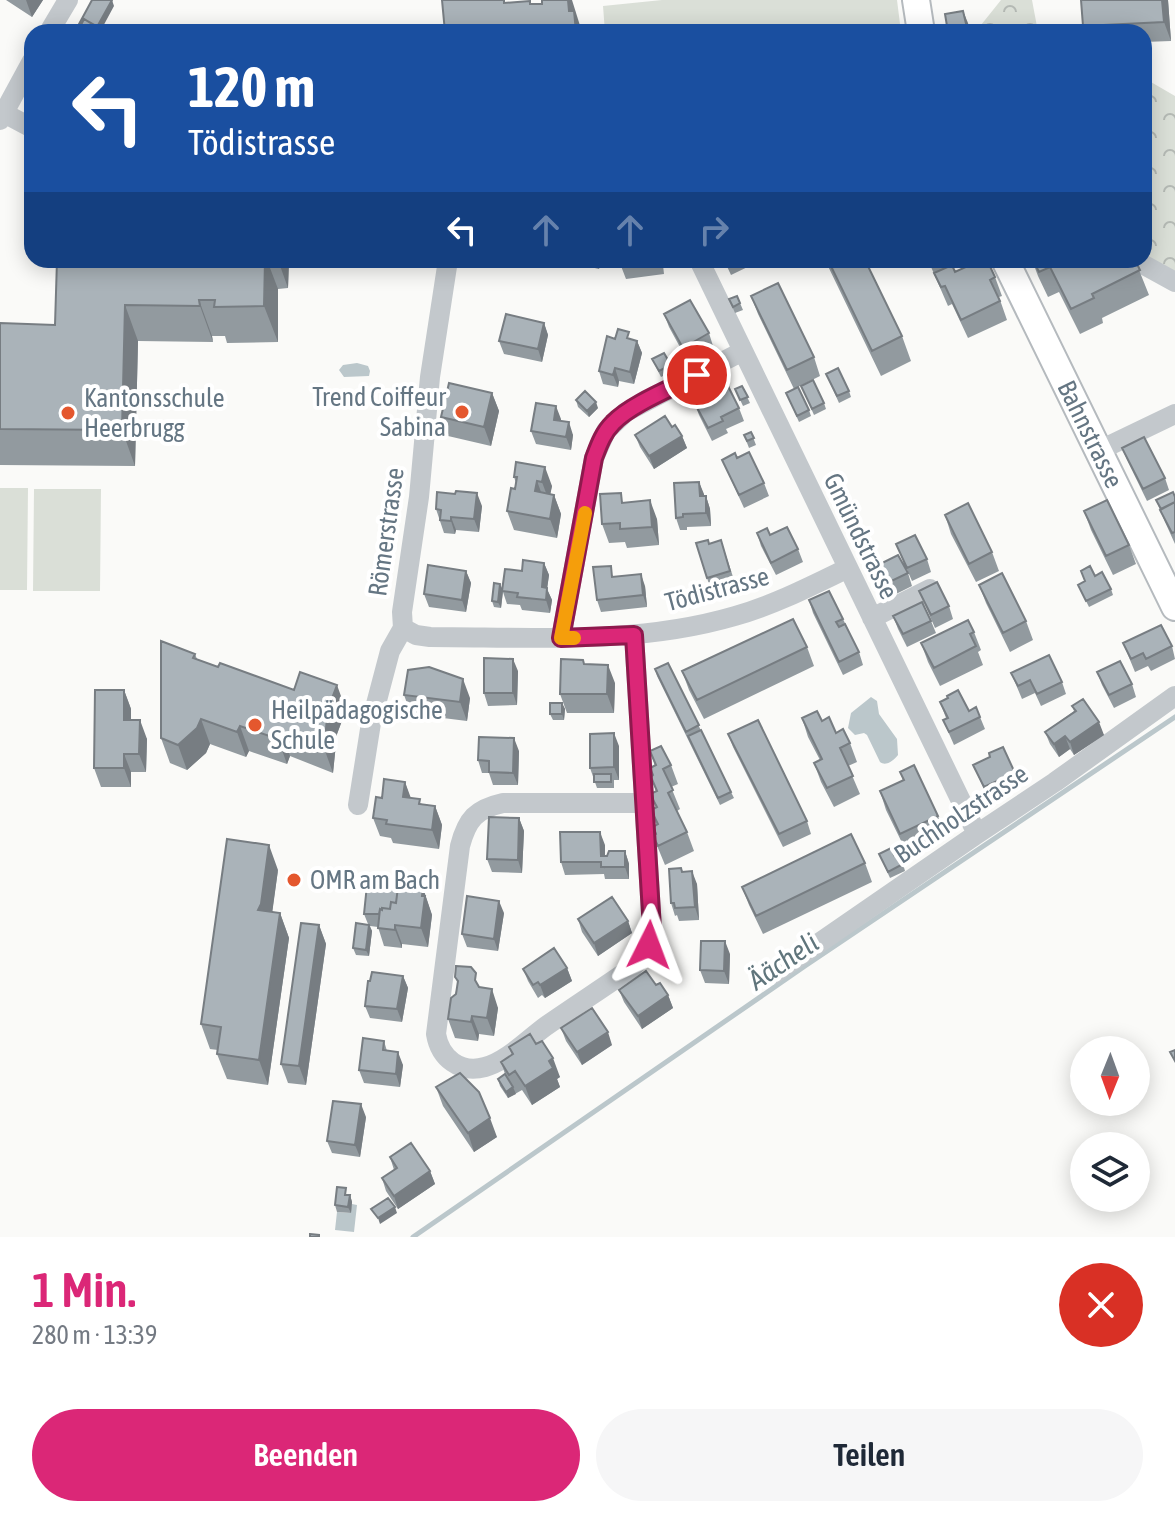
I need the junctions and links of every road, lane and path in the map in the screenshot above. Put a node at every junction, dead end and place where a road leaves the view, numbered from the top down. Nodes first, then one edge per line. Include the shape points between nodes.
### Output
1 (68, 0) edge
2 (916, 0) edge
3 (54, 24) edge
4 (920, 24) edge
5 (24, 75) edge
6 (1, 115) edge
7 (24, 125) edge
8 (447, 268) edge
9 (703, 268) edge
10 (1009, 268) edge
11 (1150, 268) edge
12 (1175, 282) edge
13 (743, 351) junction
14 (1175, 414) edge
15 (1098, 451) junction
16 (848, 568) junction
17 (930, 589) edge
18 (1175, 607) edge
19 (872, 618) junction
20 (403, 628) junction
21 (634, 635) junction
22 (561, 638) junction
23 (1175, 696) edge
24 (644, 803) junction
25 (358, 805) dead end
26 (977, 834) junction
27 (774, 974) dead end

1 - 3 street
2 - 4 main road
5 - 6 street
6 - 7 street
8 - 20 street, Römerstrasse
9 - 13 street, Gmündstrasse
10 - 15 main road, Bahnstrasse
11 - 12 street
13 - 16 street, Gmündstrasse
13 - 22 street via 626,412 606,431 594,458
14 - 15 street
15 - 18 main road, Bahnstrasse
16 - 19 street, Gmündstrasse
16 - 21 street, Tödistrasse via 734,617
17 - 19 street
19 - 26 street, Gmündstrasse
20 - 22 street, Tödistrasse via 430,637
20 - 25 street, Römerstrasse via 390,651 371,723
21 - 22 street, Tödistrasse
21 - 24 street
23 - 26 street, Buchholzstrasse
24 - 24 street via 652,929 644,956 498,1062 476,1069 451,1062 436,1034 467,824 482,809 503,803
26 - 27 street, Buchholzstrasse

